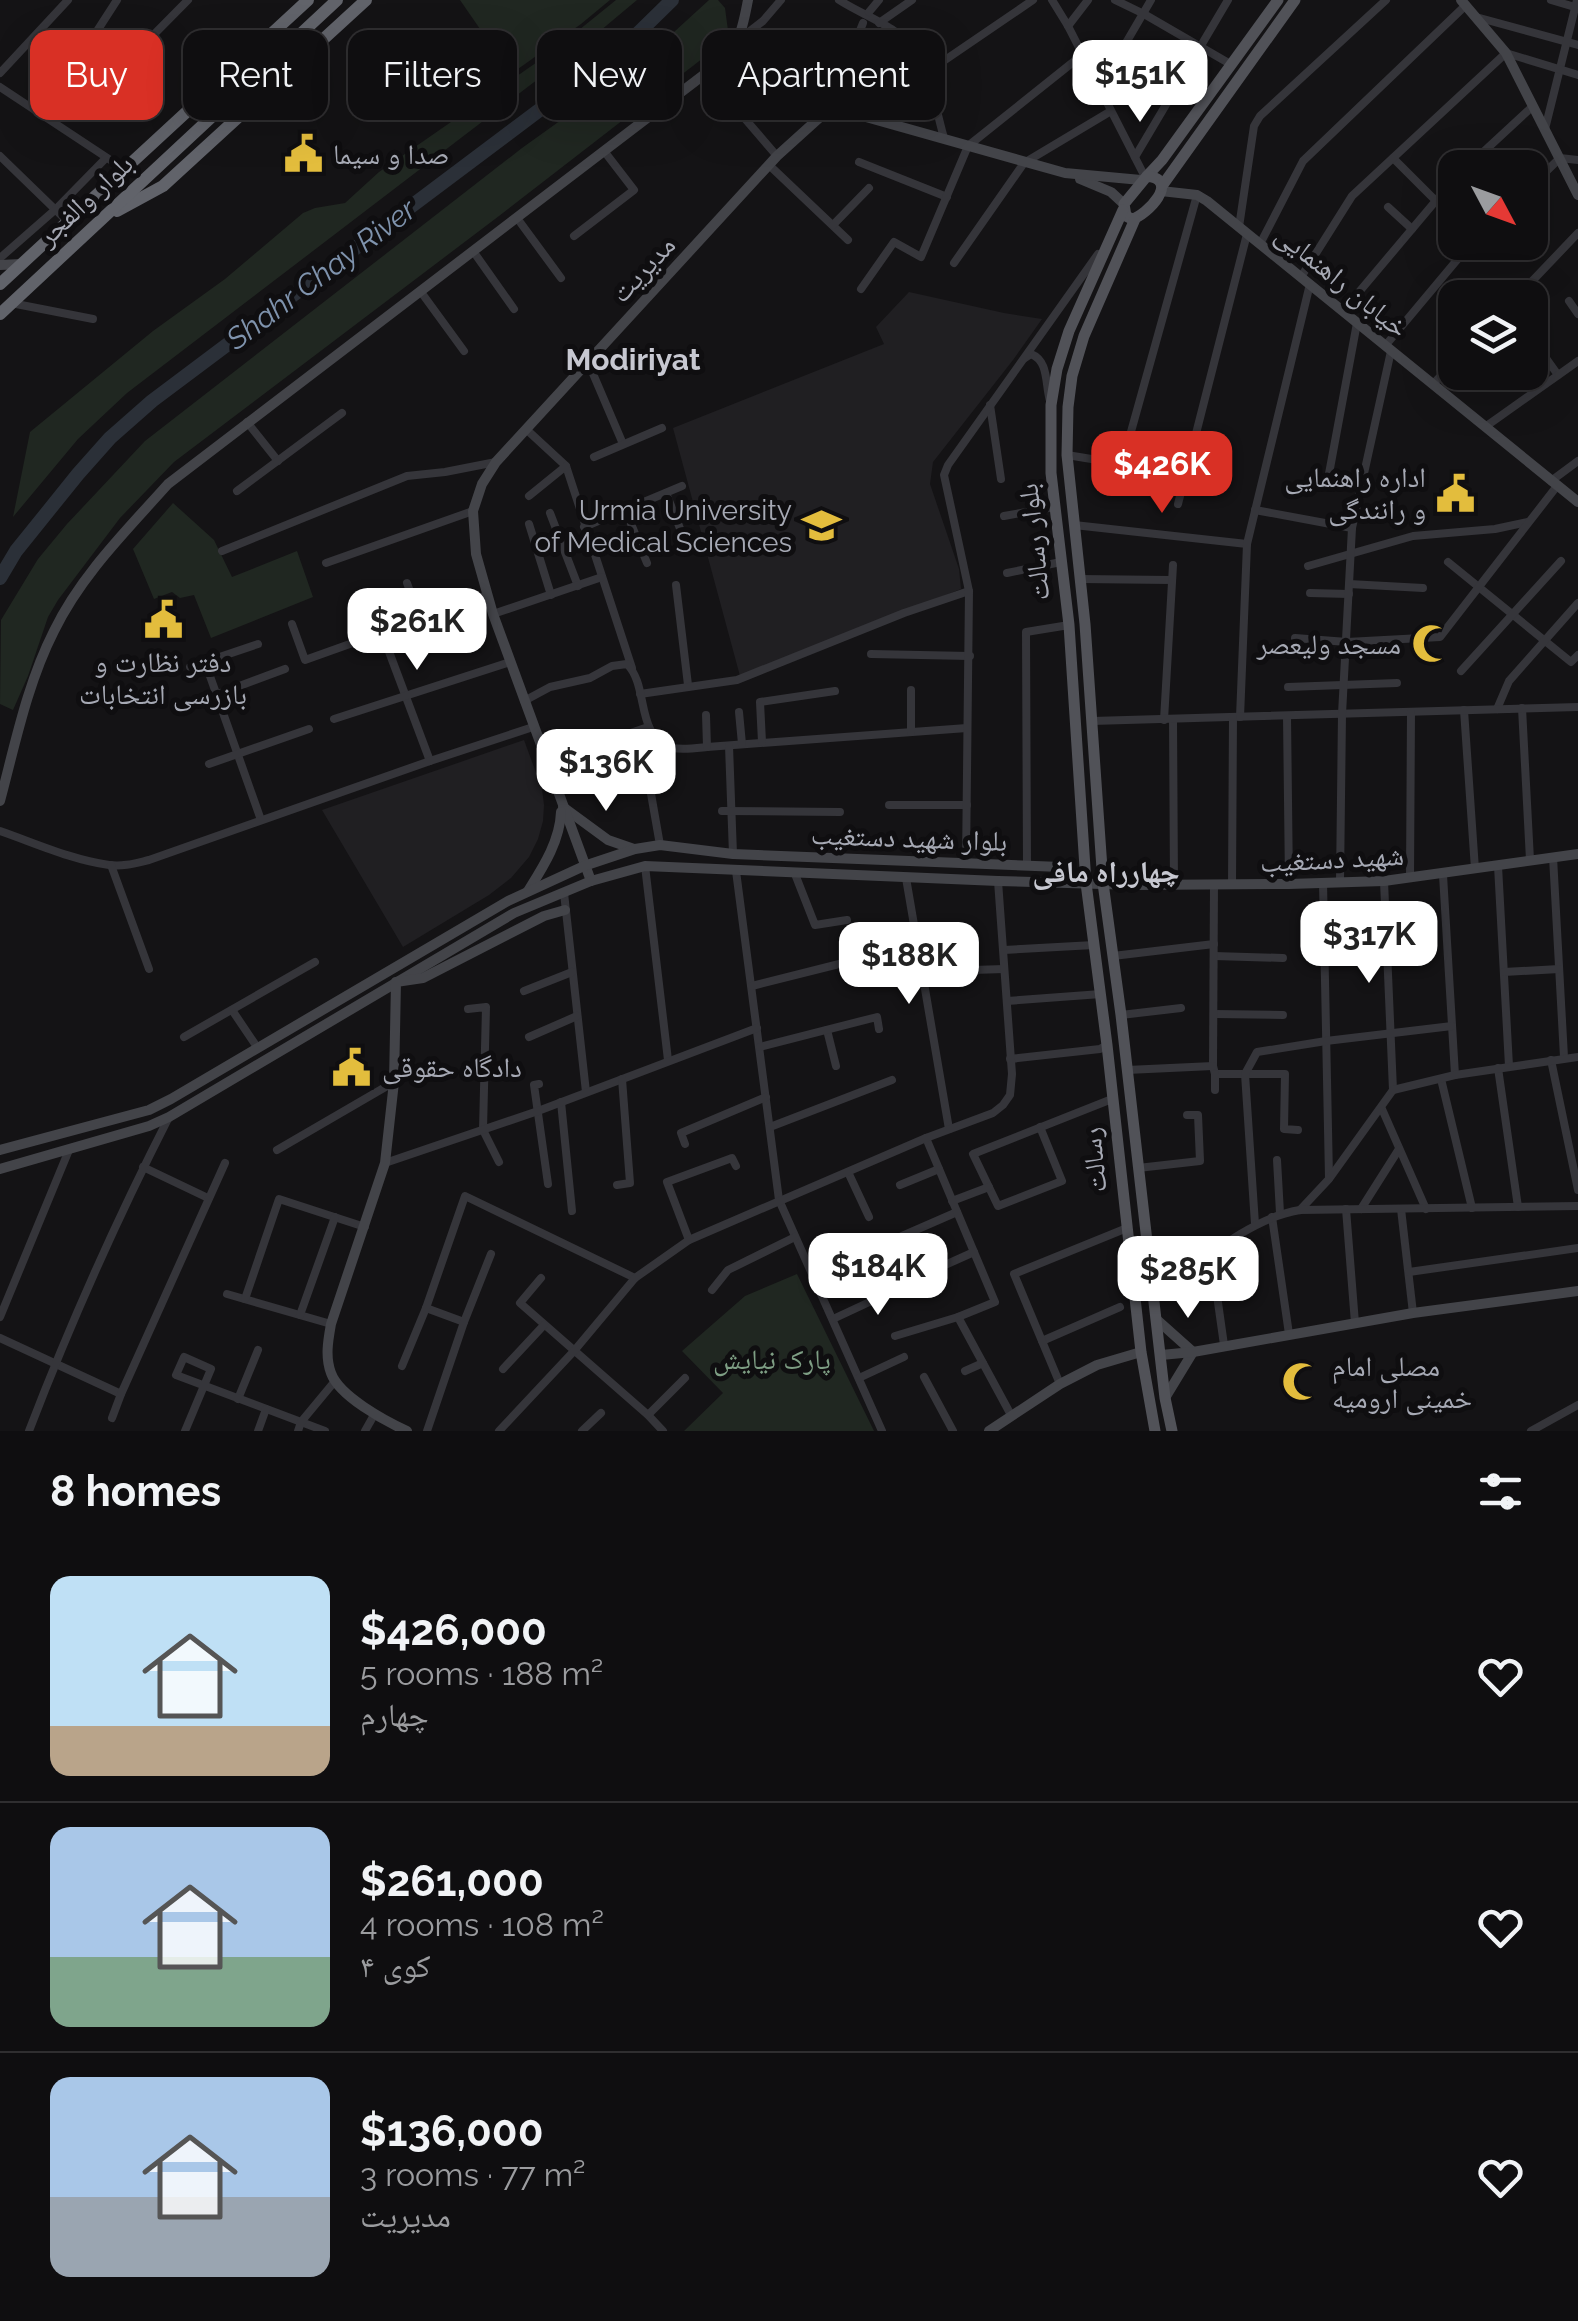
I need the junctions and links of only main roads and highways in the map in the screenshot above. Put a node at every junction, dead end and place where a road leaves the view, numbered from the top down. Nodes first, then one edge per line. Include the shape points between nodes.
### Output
1 (308, 0) edge
2 (338, 0) edge
3 (366, 0) edge
4 (1278, 0) edge
5 (1295, 0) edge
6 (1162, 160) junction
7 (1175, 171) junction
8 (1144, 178) junction
9 (1162, 188) junction
10 (1123, 207) junction
11 (101, 219) junction
12 (1135, 219) junction
13 (0, 284) edge
14 (0, 314) edge
15 (1068, 473) junction
16 (1051, 474) junction
17 (1084, 624) junction
18 (1069, 626) junction
19 (1086, 883) joint
20 (1103, 883) joint
21 (1124, 1042) junction
22 (1107, 1045) junction
23 (1155, 1431) edge
24 (1172, 1431) edge

1 - 13 highway, بلوار والفجر
2 - 11 highway, بلوار والفجر
3 - 11 highway via 163,186
4 - 6 main road, بلوار رسالت
5 - 7 main road, بلوار رسالت
6 - 7 main road via 1166,170
6 - 8 main road, بلوار رسالت
7 - 9 main road, بلوار رسالت
8 - 9 main road via 1156,177
8 - 10 main road, بلوار رسالت
9 - 12 main road, بلوار رسالت
10 - 12 main road
10 - 16 main road, بلوار رسالت via 1057,369
11 - 14 highway, بلوار والفجر
12 - 15 main road, بلوار رسالت via 1076,362
15 - 16 main road
15 - 17 main road, بلوار رسالت
16 - 18 main road, بلوار رسالت
17 - 18 main road
17 - 20 main road, بلوار رسالت
18 - 19 main road, بلوار رسالت
19 - 22 main road, رسالت
20 - 21 main road, رسالت
21 - 22 main road
21 - 24 main road, رسالت
22 - 23 main road, رسالت

